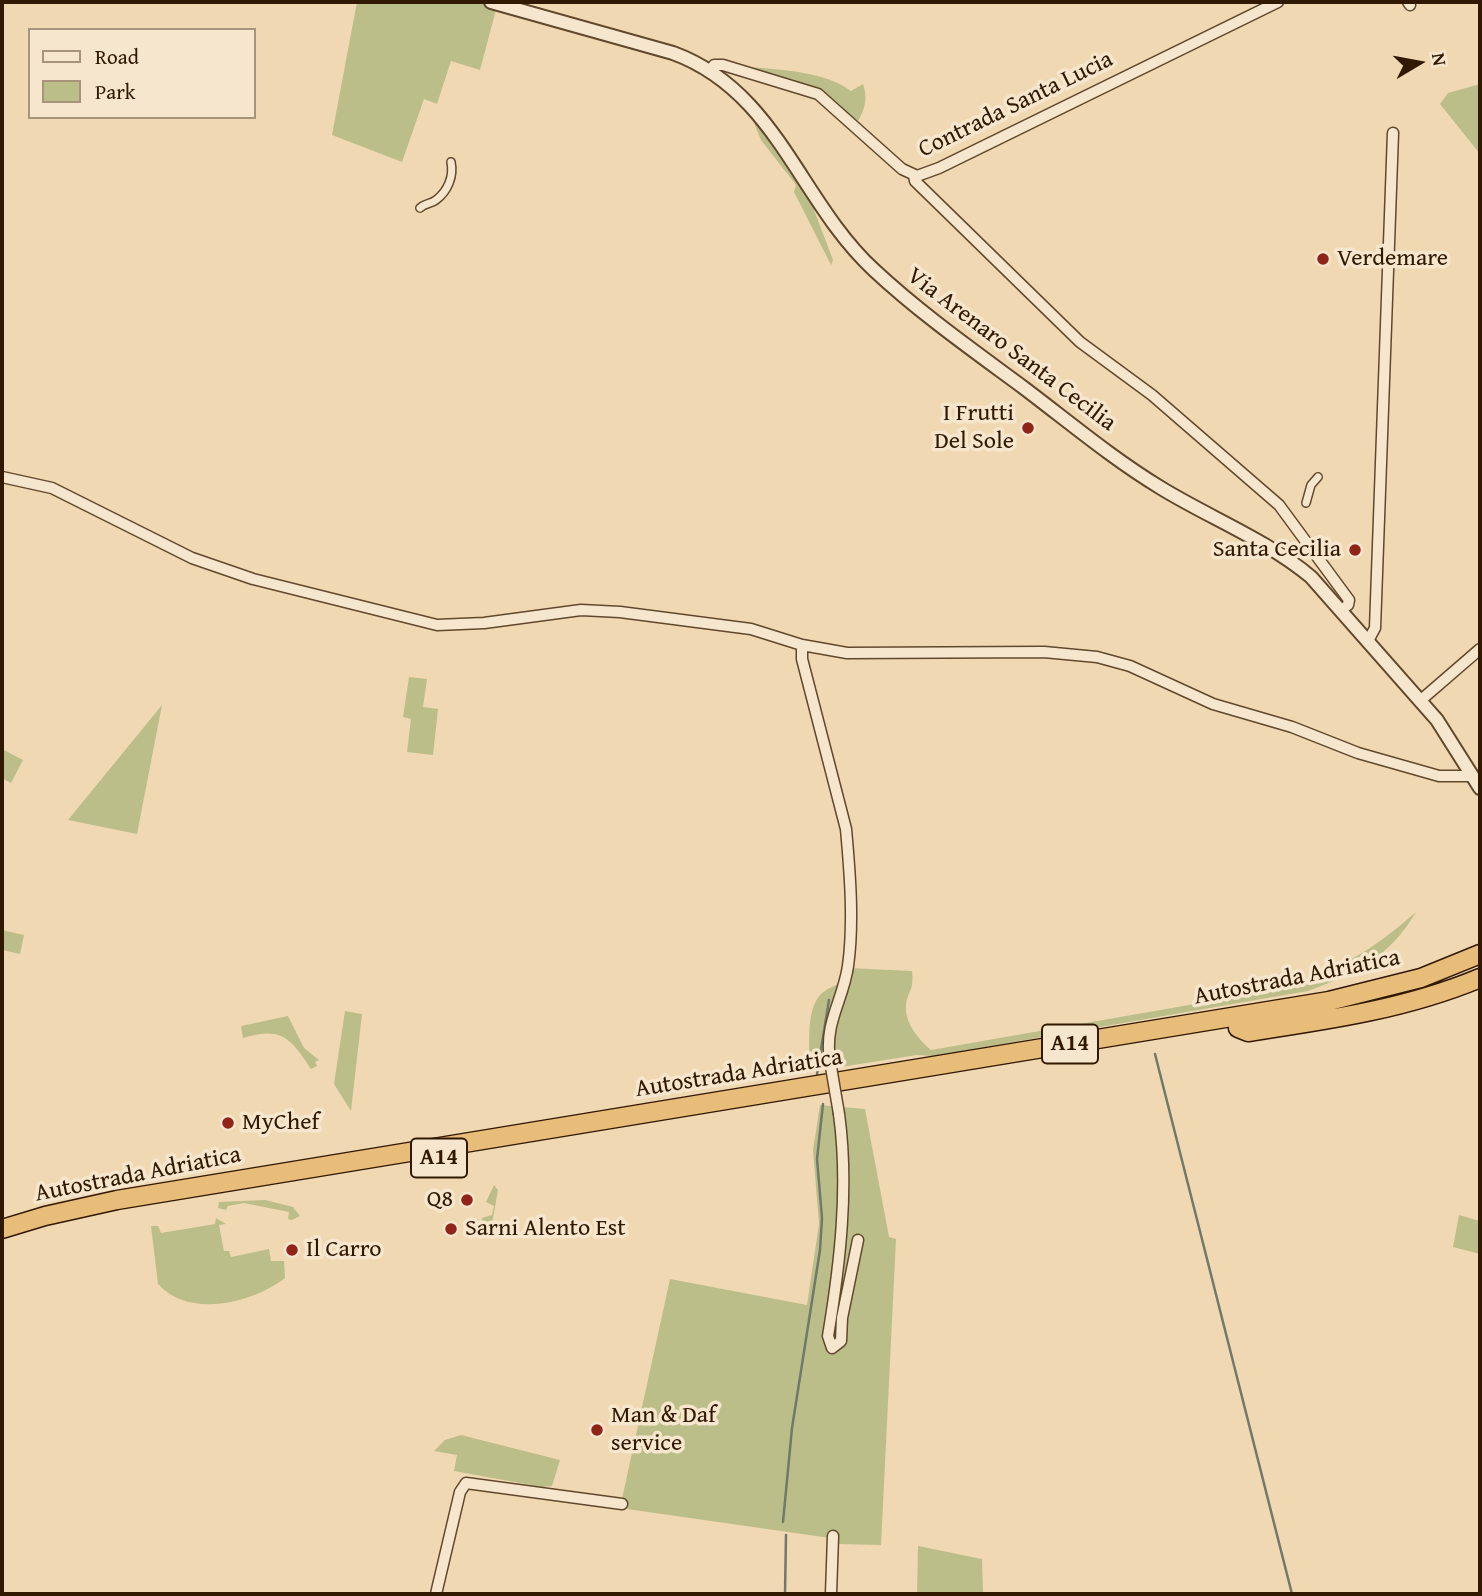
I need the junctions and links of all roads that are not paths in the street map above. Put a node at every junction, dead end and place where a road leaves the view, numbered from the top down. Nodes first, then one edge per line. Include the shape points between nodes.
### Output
1 (491, 2) edge
2 (1278, 2) edge
3 (710, 71) junction
4 (1393, 133) dead end
5 (451, 162) dead end
6 (914, 175) junction
7 (420, 208) dead end
8 (2, 477) edge
9 (1318, 477) dead end
10 (1306, 503) dead end
11 (1341, 610) junction
12 (1368, 640) junction
13 (802, 645) junction
14 (1480, 649) edge
15 (1421, 700) junction
16 (1478, 781) edge
17 (1480, 954) edge
18 (1480, 966) edge
19 (1480, 978) edge
20 (1238, 1028) junction
21 (2, 1229) edge
22 (2, 1240) edge
23 (858, 1240) dead end
24 (622, 1504) dead end
25 (833, 1536) dead end
26 (436, 1594) edge
27 (831, 1594) edge

1 - 3 street, Via Arenaro Santa Cecilia via 645,44
2 - 6 street, Contrada Santa Lucia via 939,168
3 - 6 street, Contrada Santa Lucia via 714,65 723,65 818,94
3 - 11 street, Via Arenaro Santa Cecilia via 751,105 838,231 876,273 1129,466 1298,566
4 - 12 street via 1375,628
5 - 7 street via 452,178 444,190 437,200
6 - 11 street via 950,219 1080,342 1152,395 1279,505 1349,600
8 - 13 street via 66,494 191,558 253,579 437,625 581,610 620,611 751,629
9 - 10 street
11 - 12 street, Via Arenaro Santa Cecilia
12 - 15 street, Via Arenaro Santa Cecilia
13 - 16 street via 846,653 1044,652 1097,657 1130,666 1213,704 1292,727 1358,753 1439,776
13 - 23 street, bridge via 846,829 848,855 848,962 831,1017 830,1061 844,1169 828,1336 832,1348 841,1341
14 - 15 street
15 - 16 street, Via Arenaro Santa Cecilia
17 - 21 highway, Autostrada Adriatica / A14 via 1421,978 1329,1001 138,1197
18 - 20 highway, Autostrada Adriatica / A14 via 1383,1000
19 - 20 highway via 1436,995 1357,1015 1248,1032
20 - 22 highway, Autostrada Adriatica / A14 via 148,1206 68,1221
24 - 26 street via 466,1483
25 - 27 street

